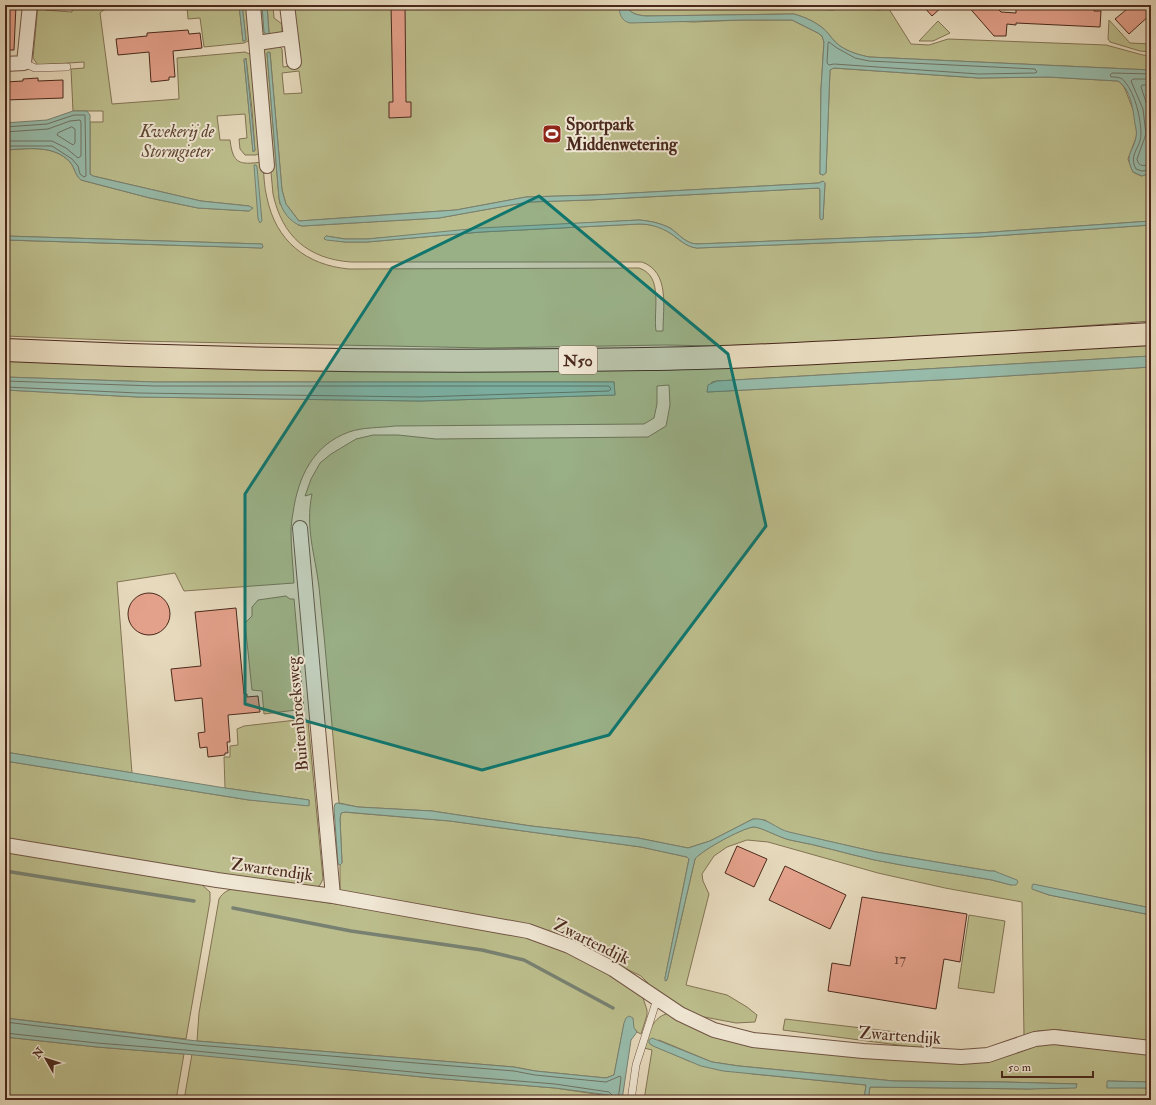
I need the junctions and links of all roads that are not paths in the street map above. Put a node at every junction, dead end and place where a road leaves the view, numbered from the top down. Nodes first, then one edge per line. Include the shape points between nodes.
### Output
1 (30, 5) edge
2 (253, 5) edge
3 (287, 5) edge
4 (291, 38) junction
5 (257, 43) junction
6 (294, 62) dead end
7 (24, 63) junction
8 (5, 64) edge
9 (66, 67) dead end
10 (267, 166) dead end
11 (1151, 326) edge
12 (1151, 334) edge
13 (5, 342) edge
14 (5, 350) edge
15 (300, 528) dead end
16 (5, 845) edge
17 (333, 896) junction
18 (657, 999) junction
19 (1151, 1048) edge
20 (630, 1100) edge

1 - 7 street
2 - 5 street
3 - 4 street
4 - 5 street
4 - 6 street
5 - 10 street
7 - 8 street
7 - 9 lane via 34,68
11 - 13 highway, N50 via 814,346 646,351 288,352
12 - 14 highway, N50 via 813,353 647,359 289,360
15 - 17 street, Buitenbroeksweg
16 - 17 street, Zwartendijk via 217,880
17 - 18 street, Zwartendijk via 528,931 569,946 606,965
18 - 19 street, Zwartendijk via 680,1014 714,1030 753,1040 863,1051 961,1057 988,1055 1035,1039 1054,1037
18 - 20 lane via 636,1065

